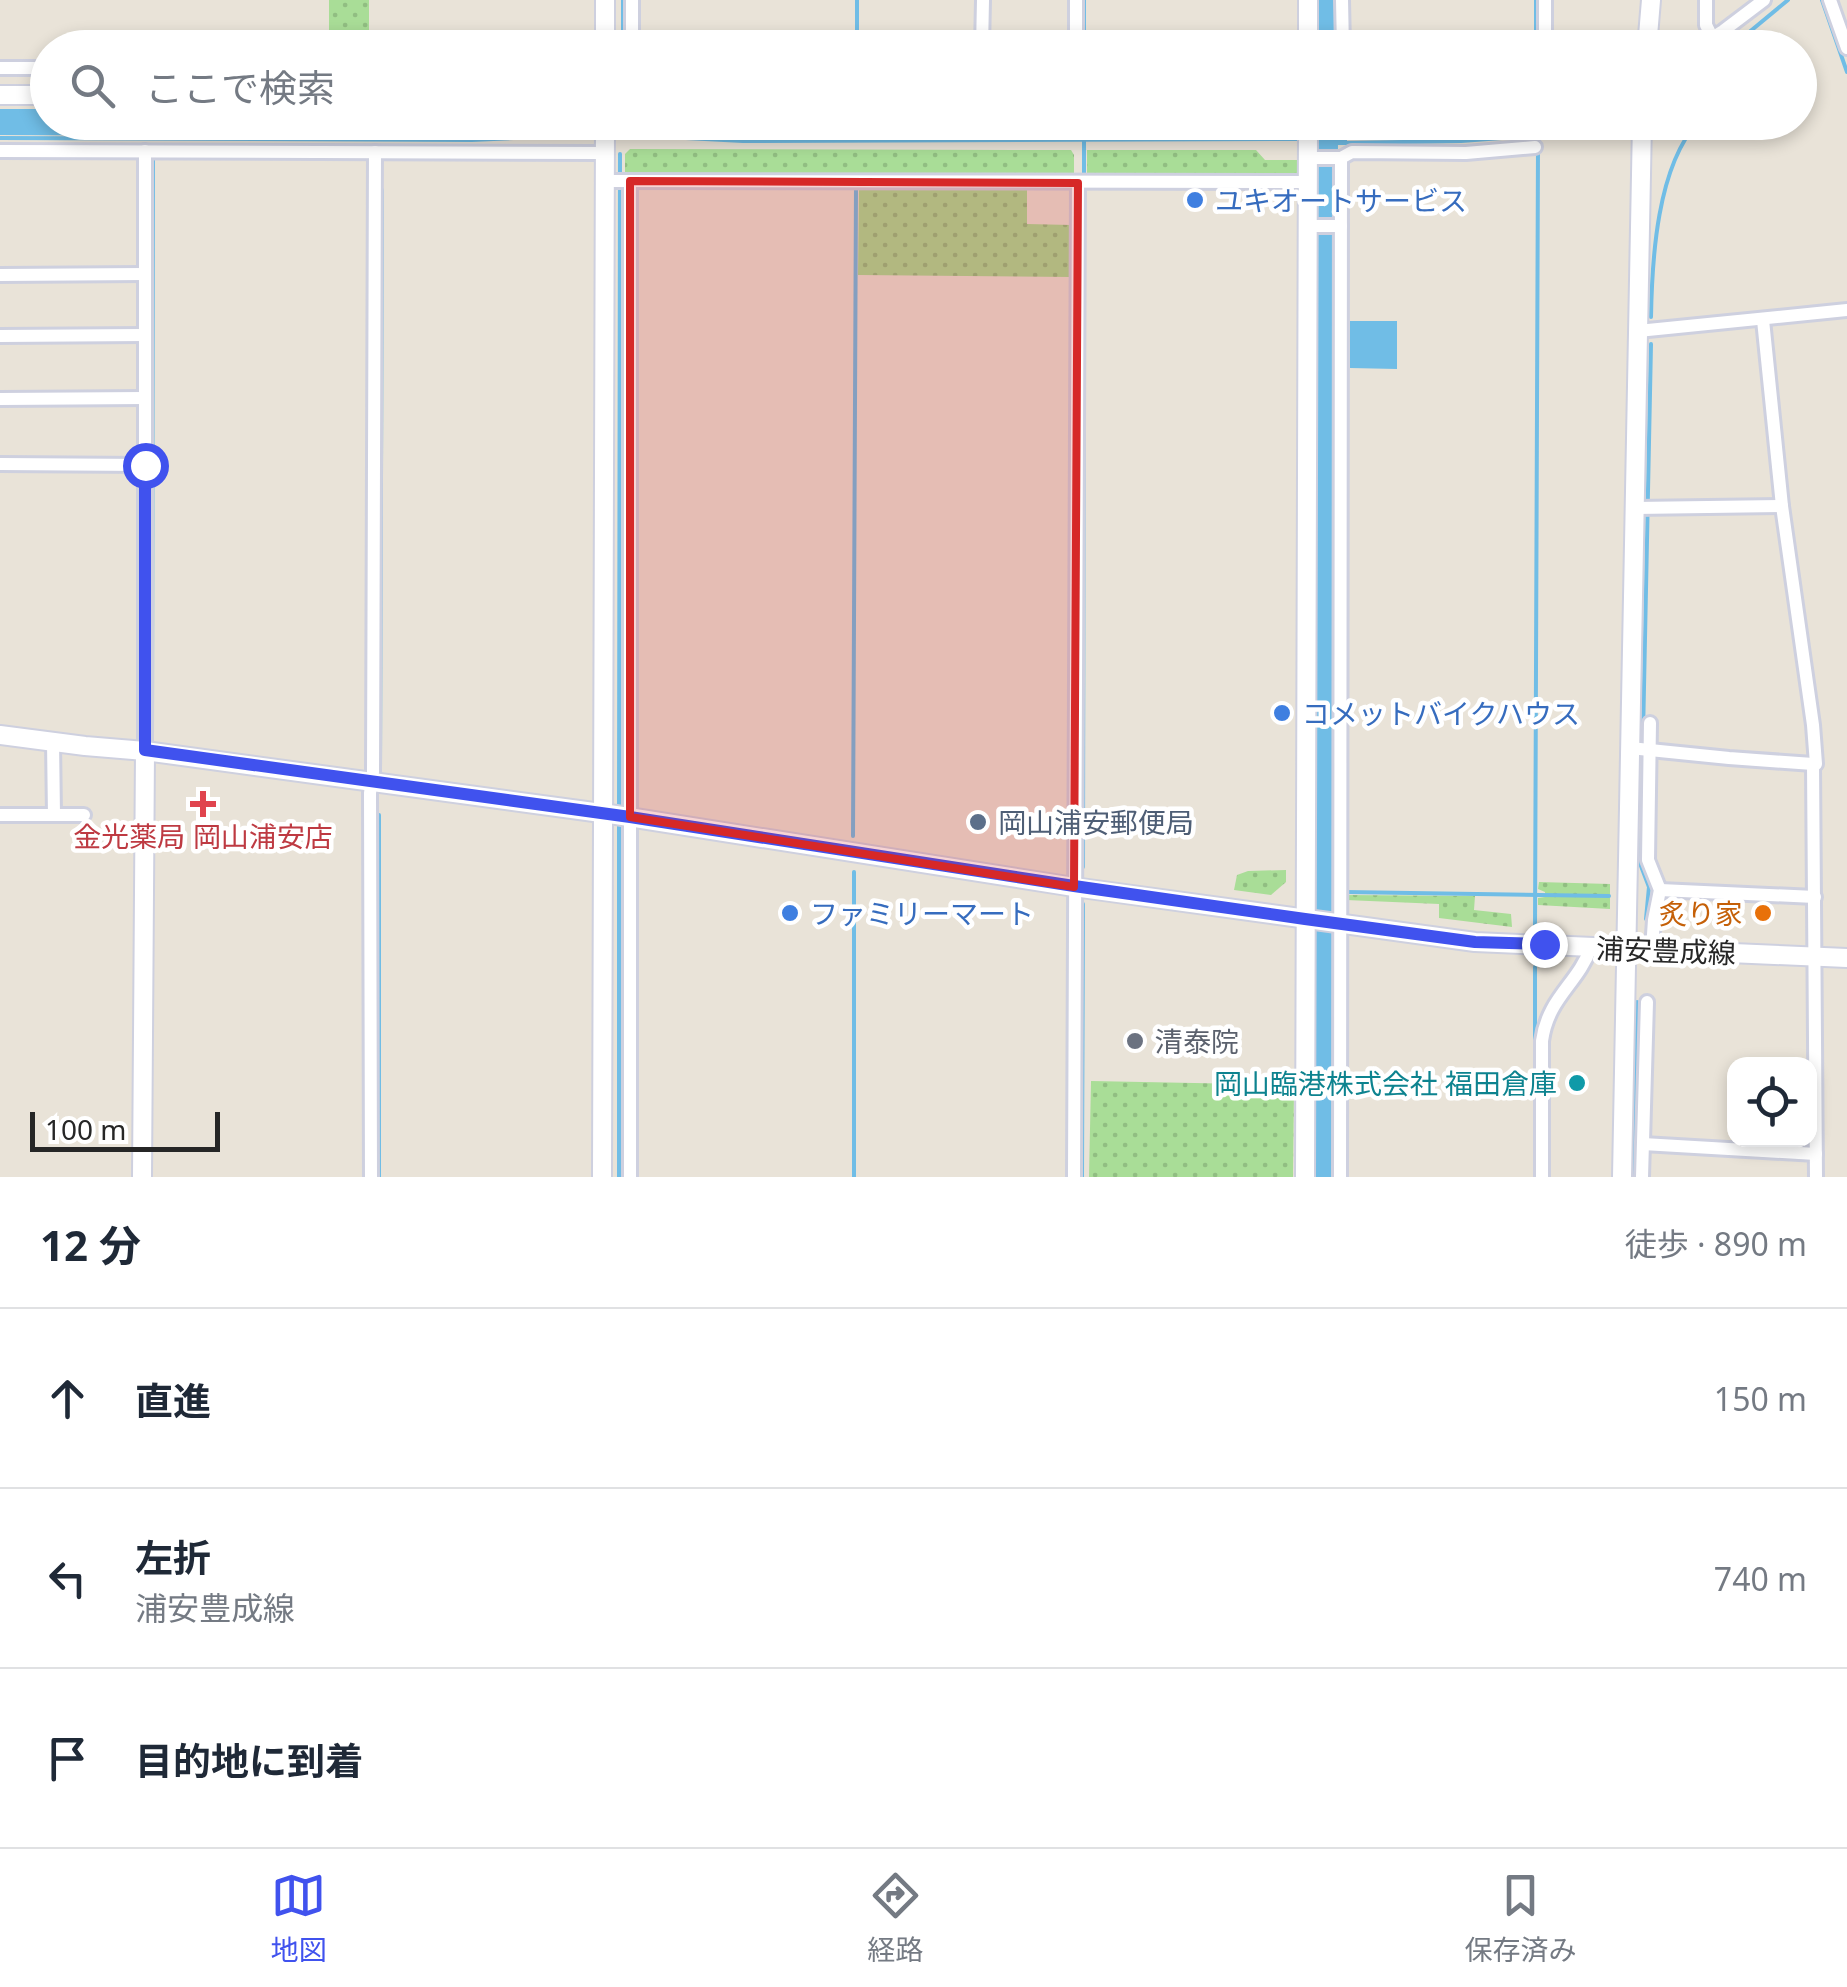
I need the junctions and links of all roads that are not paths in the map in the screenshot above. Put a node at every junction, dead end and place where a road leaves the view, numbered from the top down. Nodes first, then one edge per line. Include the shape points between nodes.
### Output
1 (605, 0) edge
2 (632, 0) edge
3 (983, 0) edge
4 (1076, 0) edge
5 (1308, 0) edge
6 (1342, 0) edge
7 (1545, 0) edge
8 (1651, 0) edge
9 (1706, 0) edge
10 (1764, 0) edge
11 (1830, 0) edge
12 (605, 30) edge
13 (632, 30) edge
14 (982, 30) edge
15 (1076, 30) edge
16 (1308, 30) edge
17 (1343, 30) edge
18 (1545, 30) edge
19 (1648, 30) edge
20 (1708, 30) edge
21 (1722, 30) edge
22 (1847, 48) edge
23 (0, 68) edge
24 (30, 68) edge
25 (0, 94) edge
26 (30, 95) edge
27 (559, 140) edge
28 (606, 140) edge
29 (1316, 140) edge
30 (1641, 140) edge
31 (1534, 147) dead end
32 (0, 151) edge
33 (145, 151) junction
34 (375, 152) junction
35 (1322, 155) junction
36 (619, 181) junction
37 (1308, 182) junction
38 (1082, 183) junction
39 (1313, 226) junction
40 (1339, 226) junction
41 (145, 274) junction
42 (0, 275) edge
43 (1847, 310) edge
44 (1763, 320) junction
45 (1638, 331) junction
46 (0, 336) edge
47 (145, 336) junction
48 (145, 398) junction
49 (0, 399) edge
50 (0, 464) edge
51 (145, 465) junction
52 (1782, 506) junction
53 (1643, 508) junction
54 (1650, 724) dead end
55 (0, 735) edge
56 (53, 742) junction
57 (1630, 748) junction
58 (145, 750) junction
59 (1650, 750) junction
60 (1814, 764) junction
61 (372, 781) junction
62 (0, 815) edge
63 (54, 815) junction
64 (84, 815) dead end
65 (618, 816) junction
66 (1074, 886) junction
67 (1660, 890) junction
68 (1815, 897) junction
69 (1325, 922) junction
70 (1591, 947) junction
71 (1625, 948) junction
72 (1652, 949) junction
73 (1815, 956) junction
74 (1847, 958) edge
75 (1647, 1002) dead end
76 (1643, 1144) junction
77 (1816, 1154) junction
78 (142, 1177) edge
79 (372, 1177) edge
80 (602, 1177) edge
81 (630, 1177) edge
82 (1074, 1177) edge
83 (1305, 1177) edge
84 (1340, 1177) edge
85 (1542, 1177) edge
86 (1622, 1177) edge
87 (1642, 1177) edge
88 (1816, 1177) edge

1 - 12 street
2 - 13 street
3 - 14 street
4 - 15 street
5 - 16 street
6 - 17 street
7 - 18 street
8 - 19 street
9 - 20 street
10 - 21 street
11 - 22 street
23 - 24 street
25 - 26 street
27 - 34 street
28 - 36 street
29 - 35 street
30 - 45 street
31 - 35 street
32 - 33 street
33 - 34 street
33 - 41 street
34 - 61 street
35 - 37 street
35 - 40 street
36 - 38 street
36 - 65 street
36 - 65 street
37 - 38 street
37 - 39 street
38 - 66 street
39 - 40 street
39 - 69 street
40 - 69 street
41 - 42 street
41 - 47 street
43 - 44 street
44 - 45 street
44 - 52 street
45 - 53 street
46 - 47 street
47 - 48 street
48 - 49 street
48 - 51 street
50 - 51 street
51 - 58 street
52 - 53 street
52 - 60 street
53 - 57 street
54 - 59 street
55 - 56 street, 浦安豊成線
56 - 58 street, 浦安豊成線
56 - 63 street
57 - 59 street
57 - 71 street
58 - 61 street, 浦安豊成線
58 - 78 street
59 - 60 street
59 - 67 street via 1648,860
60 - 68 street
61 - 65 street, 浦安豊成線
61 - 79 street
62 - 63 street
63 - 64 street
65 - 66 street, 浦安豊成線
65 - 80 street
65 - 81 street
66 - 69 street, 浦安豊成線
66 - 82 street
67 - 68 street
67 - 72 street
68 - 73 street
69 - 70 street, 浦安豊成線 via 1475,942
69 - 83 street
69 - 84 street
70 - 71 street, 浦安豊成線
70 - 85 street via 1544,1024
71 - 72 street, 浦安豊成線
71 - 86 street
72 - 73 street, 浦安豊成線
73 - 74 street, 浦安豊成線
73 - 77 street
75 - 76 street
76 - 77 street
76 - 87 street
77 - 88 street

